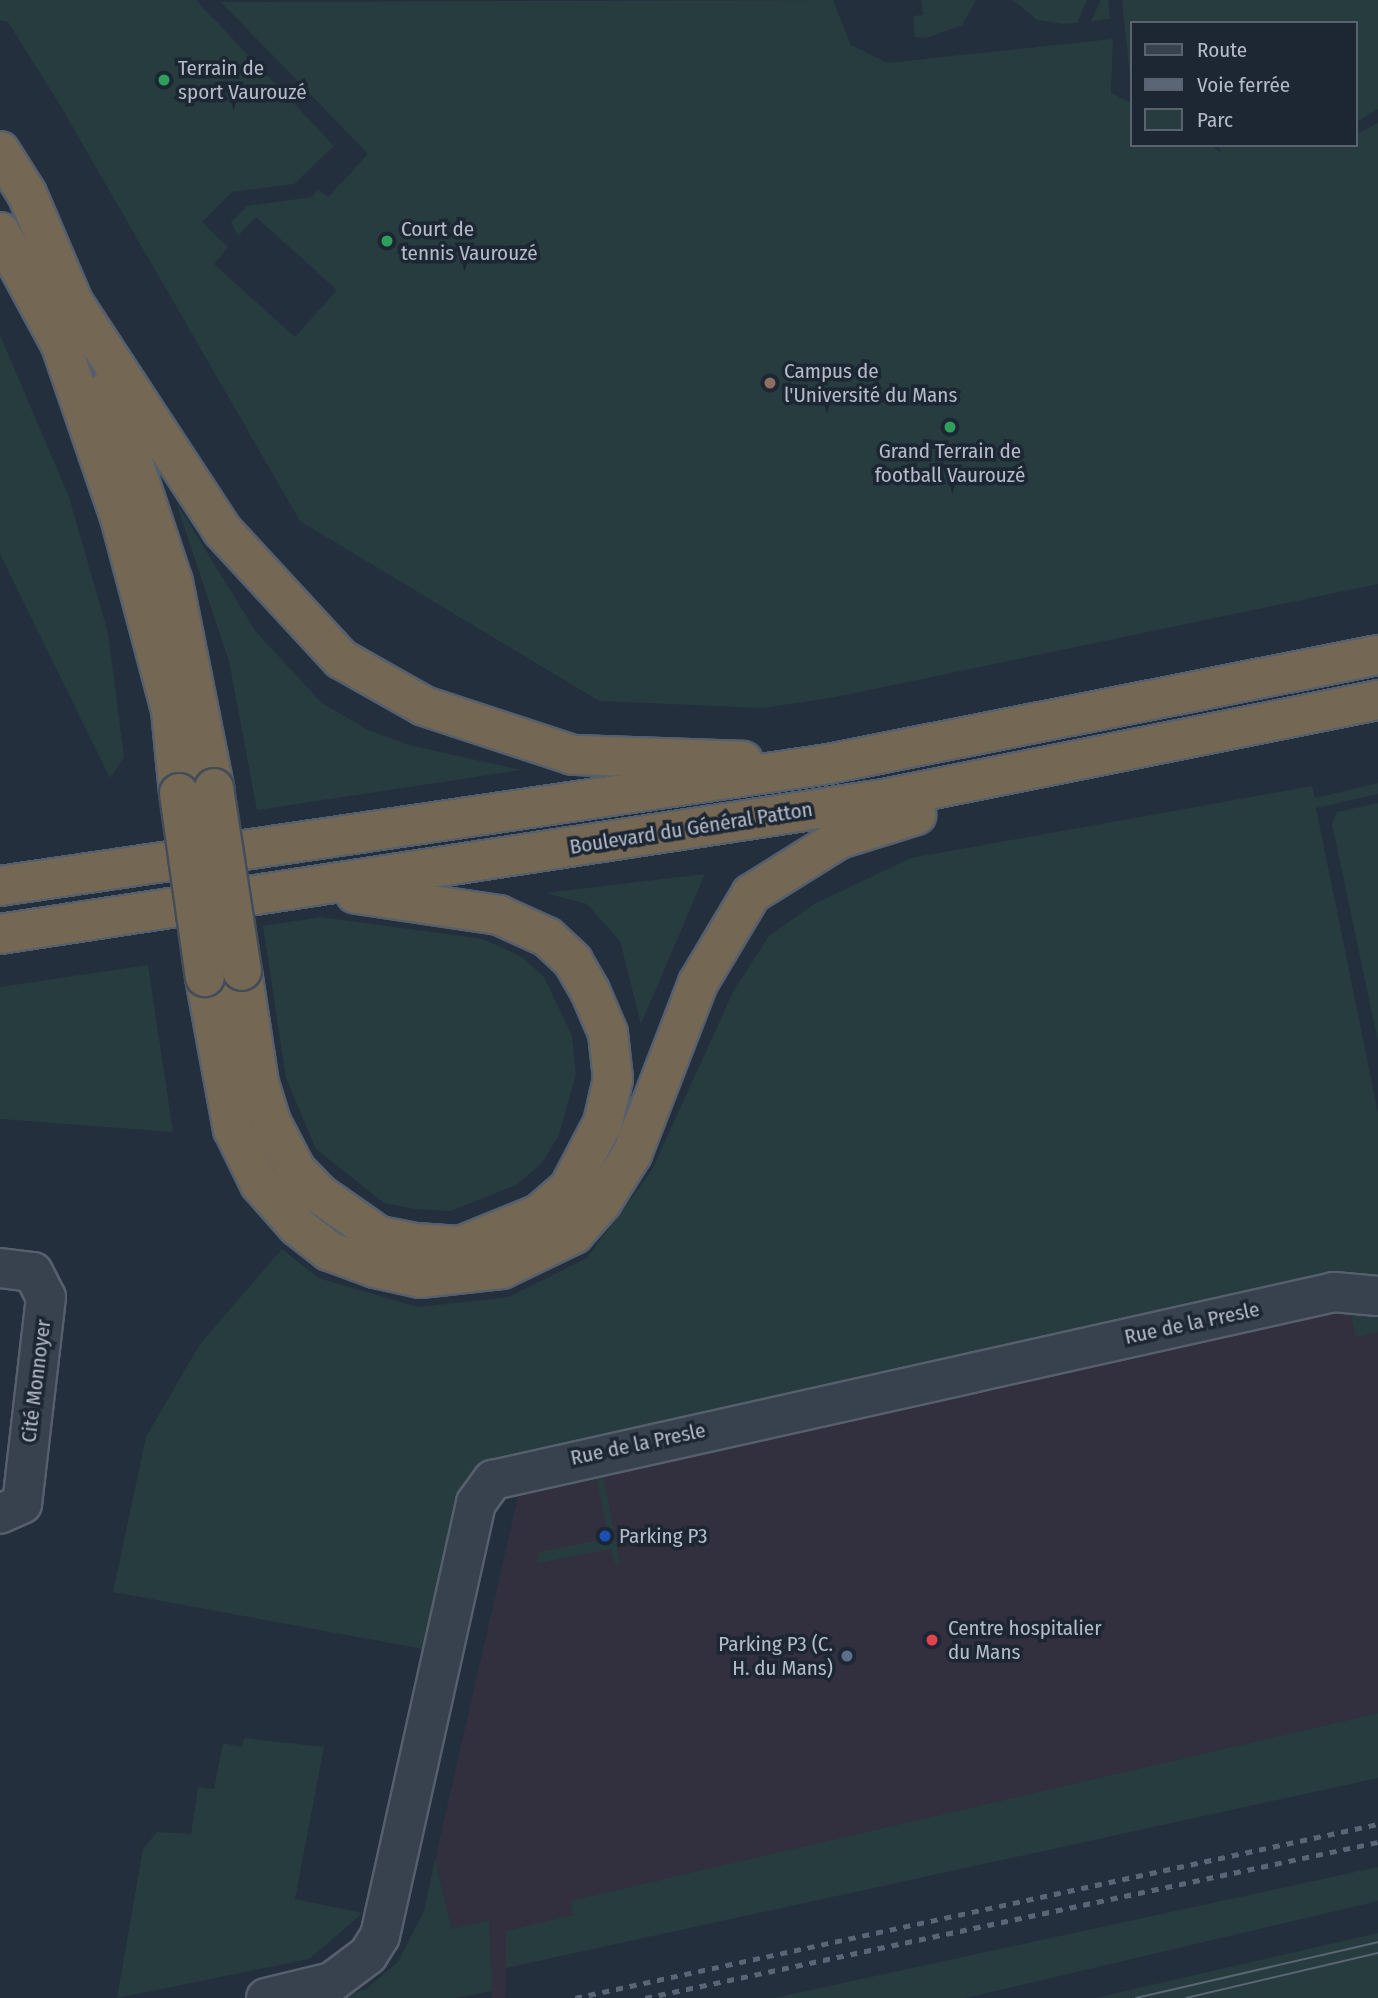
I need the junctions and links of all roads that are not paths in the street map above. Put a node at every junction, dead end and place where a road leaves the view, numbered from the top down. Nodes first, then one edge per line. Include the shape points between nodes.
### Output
1 (0, 151) edge
2 (0, 232) edge
3 (71, 299) junction
4 (1378, 655) edge
5 (1378, 700) edge
6 (828, 764) junction
7 (1073, 764) junction
8 (197, 791) junction
9 (0, 887) edge
10 (301, 888) junction
11 (0, 934) edge
12 (0, 1268) edge
13 (1378, 1296) edge
14 (0, 1514) edge
15 (266, 1998) edge

1 - 3 highway via 27,194
2 - 8 highway via 61,345 120,517
3 - 6 highway via 222,530 341,659 424,706 573,755
3 - 8 highway via 127,432 170,570
4 - 6 highway, Boulevard du Général Patton
5 - 7 highway, Boulevard du Général Patton
6 - 9 highway, Boulevard du Général Patton
7 - 8 highway, bridge via 1033,790 878,823 839,839 751,894 698,983 637,1143 601,1202 574,1234 502,1269 420,1278 330,1251 297,1226 260,1184 233,1129 205,976
7 - 10 highway, Boulevard du Général Patton
8 - 10 highway, bridge via 242,971 257,1072 271,1122 296,1170 345,1214 379,1236 460,1246 503,1233 569,1188 599,1133 613,1079 608,1033 573,961 547,937 499,915
10 - 11 highway, Boulevard du Général Patton
12 - 14 street, Cité Monnoyer via 33,1272 46,1297 22,1504
13 - 15 street, Rue de la Presle via 1347,1290 1320,1295 493,1480 476,1503 380,1936 368,1955 332,1982

